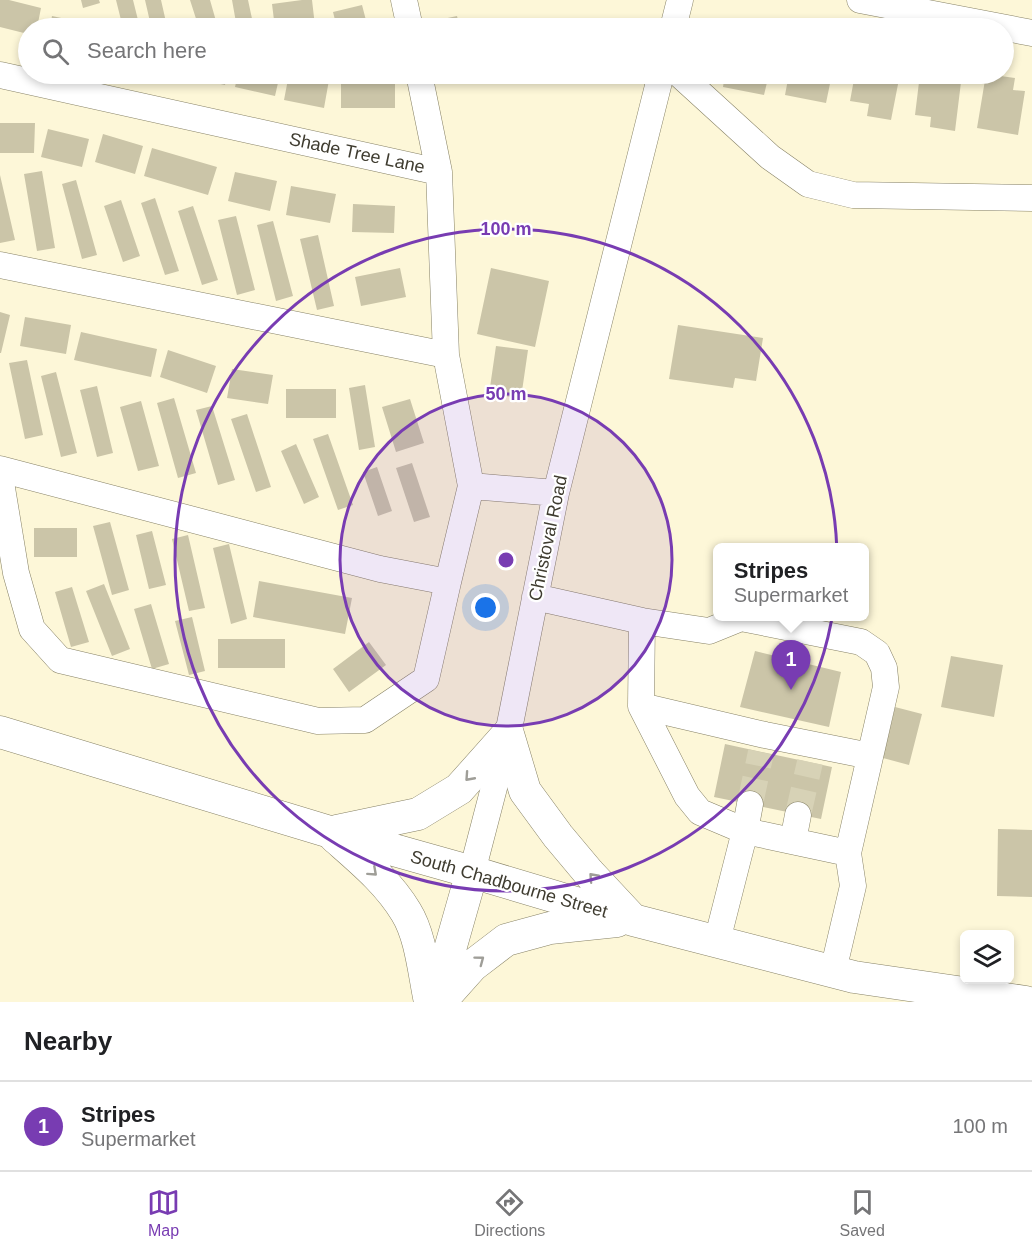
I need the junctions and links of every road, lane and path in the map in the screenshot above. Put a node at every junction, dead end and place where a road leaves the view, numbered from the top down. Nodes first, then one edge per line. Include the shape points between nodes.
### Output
1 (404, 0) edge
2 (680, 0) edge
3 (860, 0) edge
4 (408, 18) edge
5 (676, 18) edge
6 (954, 18) edge
7 (1014, 30) edge
8 (1032, 33) edge
9 (0, 75) edge
10 (18, 79) edge
11 (41, 84) edge
12 (421, 84) edge
13 (658, 84) edge
14 (690, 84) edge
15 (439, 172) junction
16 (1032, 198) edge
17 (0, 265) edge
18 (446, 355) junction
19 (0, 469) edge
20 (0, 476) edge
21 (471, 486) junction
22 (556, 493) junction
23 (448, 582) junction
24 (535, 597) junction
25 (642, 621) junction
26 (733, 621) edge
27 (756, 621) edge
28 (641, 706) junction
29 (0, 732) edge
30 (508, 734) junction
31 (870, 756) junction
32 (750, 804) tunnel mouth
33 (798, 815) tunnel mouth
34 (745, 831) junction
35 (330, 832) junction
36 (793, 841) junction
37 (848, 852) junction
38 (472, 872) junction
39 (633, 920) junction
40 (717, 941) junction
41 (833, 971) junction
42 (432, 1002) edge
43 (440, 1002) edge
44 (1026, 1002) edge

1 - 4 street
2 - 5 street
3 - 6 street
7 - 8 street
9 - 10 street, Shade Tree Lane
11 - 15 street, Shade Tree Lane
12 - 15 street
13 - 22 street, Christoval Road
14 - 16 street via 770,158 808,184 853,195
15 - 18 street, Shade Tree Lane
17 - 18 street
18 - 21 street, Shade Tree Lane
19 - 23 street via 380,569
20 - 23 street, Shade Tree Lane via 16,573 32,629 60,660 318,721 365,720 426,679
21 - 22 street
21 - 23 street, Shade Tree Lane
22 - 24 street, Christoval Road
24 - 25 street
24 - 30 street, Christoval Road
25 - 26 street via 709,630
25 - 28 street
27 - 31 street via 861,642 877,653 886,687
28 - 31 street via 812,754
28 - 34 street via 687,796 700,812
29 - 35 main road, South Chadbourne Street
30 -> 35 main road via 459,789 418,814
30 - 38 street, Christoval Road
39 -> 30 main road via 558,836 525,791
31 - 37 street
32 - 34 street
33 - 36 street
34 - 36 street
34 - 40 street
35 - 38 main road, South Chadbourne Street
35 -> 42 main road via 381,879 407,912
36 - 37 street
37 - 41 street via 853,886
38 - 39 main road, South Chadbourne Street
38 - 42 main road, Christoval Road
39 - 40 main road, South Chadbourne Street
43 -> 39 main road via 472,966 506,940 550,928
40 - 41 main road, South Chadbourne Street
41 - 44 main road, South Chadbourne Street

